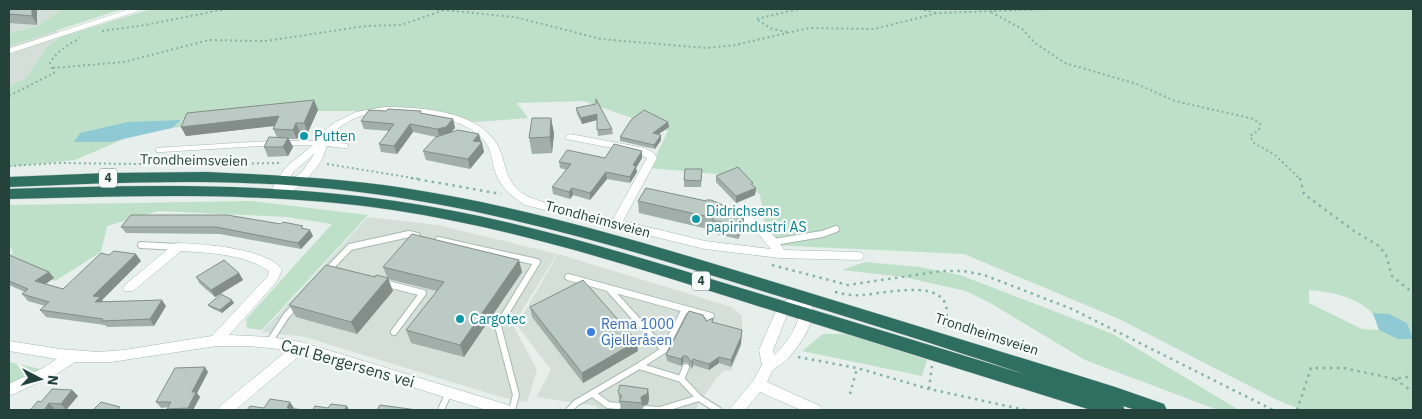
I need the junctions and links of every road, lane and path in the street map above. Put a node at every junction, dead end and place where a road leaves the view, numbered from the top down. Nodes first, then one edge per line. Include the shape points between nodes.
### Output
1 (137, 9) edge
2 (226, 9) edge
3 (432, 9) edge
4 (799, 9) edge
5 (919, 9) edge
6 (1052, 9) edge
7 (443, 11) junction
8 (990, 12) junction
9 (938, 13) junction
10 (98, 32) dead end
11 (788, 32) junction
12 (86, 36) dead end
13 (9, 51) edge
14 (53, 68) junction
15 (9, 96) edge
16 (570, 137) dead end
17 (322, 143) junction
18 (346, 146) dead end
19 (158, 150) dead end
20 (290, 162) dead end
21 (149, 164) dead end
22 (216, 164) dead end
23 (9, 166) edge
24 (9, 182) edge
25 (299, 182) junction
26 (279, 188) junction
27 (9, 194) edge
28 (720, 211) edge
29 (616, 224) junction
30 (836, 230) dead end
31 (774, 242) junction
32 (141, 245) dead end
33 (178, 247) junction
34 (780, 254) junction
35 (858, 256) dead end
36 (329, 270) junction
37 (338, 272) edge
38 (322, 276) edge
39 (568, 277) dead end
40 (376, 281) edge
41 (129, 288) dead end
42 (608, 288) junction
43 (835, 292) dead end
44 (1413, 293) edge
45 (304, 296) edge
46 (806, 306) junction
47 (784, 307) junction
48 (685, 309) junction
49 (708, 323) edge
50 (394, 332) dead end
51 (943, 332) dead end
52 (216, 341) junction
53 (270, 341) junction
54 (9, 346) edge
55 (301, 347) junction
56 (664, 350) junction
57 (784, 354) junction
58 (71, 357) junction
59 (769, 365) junction
60 (932, 365) dead end
61 (639, 366) junction
62 (686, 368) dead end
63 (857, 368) junction
64 (1413, 376) edge
65 (681, 378) junction
66 (1395, 379) junction
67 (758, 385) junction
68 (929, 389) junction
69 (9, 390) edge
70 (450, 392) junction
71 (1413, 392) edge
72 (593, 394) junction
73 (850, 394) dead end
74 (699, 398) junction
75 (618, 406) edge
76 (646, 409) dead end
77 (224, 410) edge
78 (441, 410) edge
79 (505, 410) edge
80 (512, 410) edge
81 (569, 410) edge
82 (659, 410) edge
83 (718, 410) edge
84 (736, 410) edge
85 (815, 410) edge
86 (1025, 410) edge
87 (1116, 410) edge
88 (1157, 410) edge
89 (1297, 410) edge

1 - 13 lane
2 - 10 path
3 - 7 path
4 - 11 path via 756,19 772,29
5 - 9 path
6 - 8 path
7 - 11 path via 515,17 602,39 690,48 734,45
7 - 14 path via 401,25 365,26 266,41 209,40 124,62
8 - 9 path
8 - 44 path via 1022,29 1065,63 1137,84 1183,104 1254,119 1260,124 1259,130 1250,136 1254,142 1275,155 1300,178 1304,194 1354,232 1379,246 1386,255 1392,276
9 - 11 path via 874,29 809,28
12 - 14 path via 60,50 50,63
14 - 15 path via 54,73 49,77
16 - 29 street via 641,150 652,158
17 - 18 lane
17 - 19 lane
17 - 25 street via 319,156
17 - 26 street via 301,158
17 - 29 street via 327,134 342,122 371,111 394,110 465,122 492,144 506,184 521,198
20 - 22 path
21 - 23 path
24 - 26 highway, Trondheimsveien / 4 via 153,177
25 - 26 highway, Trondheimsveien / 4
25 - 46 highway, Trondheimsveien / 4 via 404,193 479,208 613,241
26 - 27 highway, Trondheimsveien / 4
26 - 47 highway, Trondheimsveien / 4 via 503,226 596,250
28 - 31 street via 752,224
29 - 34 street via 705,245
30 - 31 lane via 826,235
31 - 34 street
32 - 33 lane
33 - 41 street
33 - 52 street via 204,248 257,259 276,270 273,278
34 - 35 street
36 - 37 lane
36 - 38 lane
36 - 80 lane via 350,247 409,234 537,262 498,326 516,395
39 - 42 lane
40 - 50 lane via 423,293
42 - 48 lane
42 - 56 lane
43 - 51 path via 856,296 927,290 946,306
45 - 53 lane
46 - 47 highway, Trondheimsveien / 4
46 - 57 street via 804,325
46 - 87 highway, Trondheimsveien / 4
46 - 88 highway, Trondheimsveien / 4 via 985,353
47 - 59 street via 766,350
48 - 49 lane via 710,316
48 - 56 lane
52 - 53 street, Carl Bergersens vei
52 - 58 street, Carl Bergersens vei via 113,357
53 - 55 street, Carl Bergersens vei
54 - 58 street, Carl Bergersens vei
55 - 70 street, Carl Bergersens vei
55 - 77 street
56 - 61 lane
57 - 59 street
57 - 63 path
58 - 69 street via 50,372
59 - 67 street
60 - 68 path
61 - 65 lane
61 - 72 lane
62 - 65 lane
63 - 68 path
63 - 73 path
64 - 66 path
65 - 74 lane
66 - 71 path
66 - 89 path via 1344,368 1312,368
67 - 84 street
67 - 85 street
68 - 86 path
70 - 78 lane
70 - 79 street, Carl Bergersens vei
72 - 75 lane via 608,405
72 - 81 lane
74 - 82 lane
74 - 83 lane
76 - 82 lane

